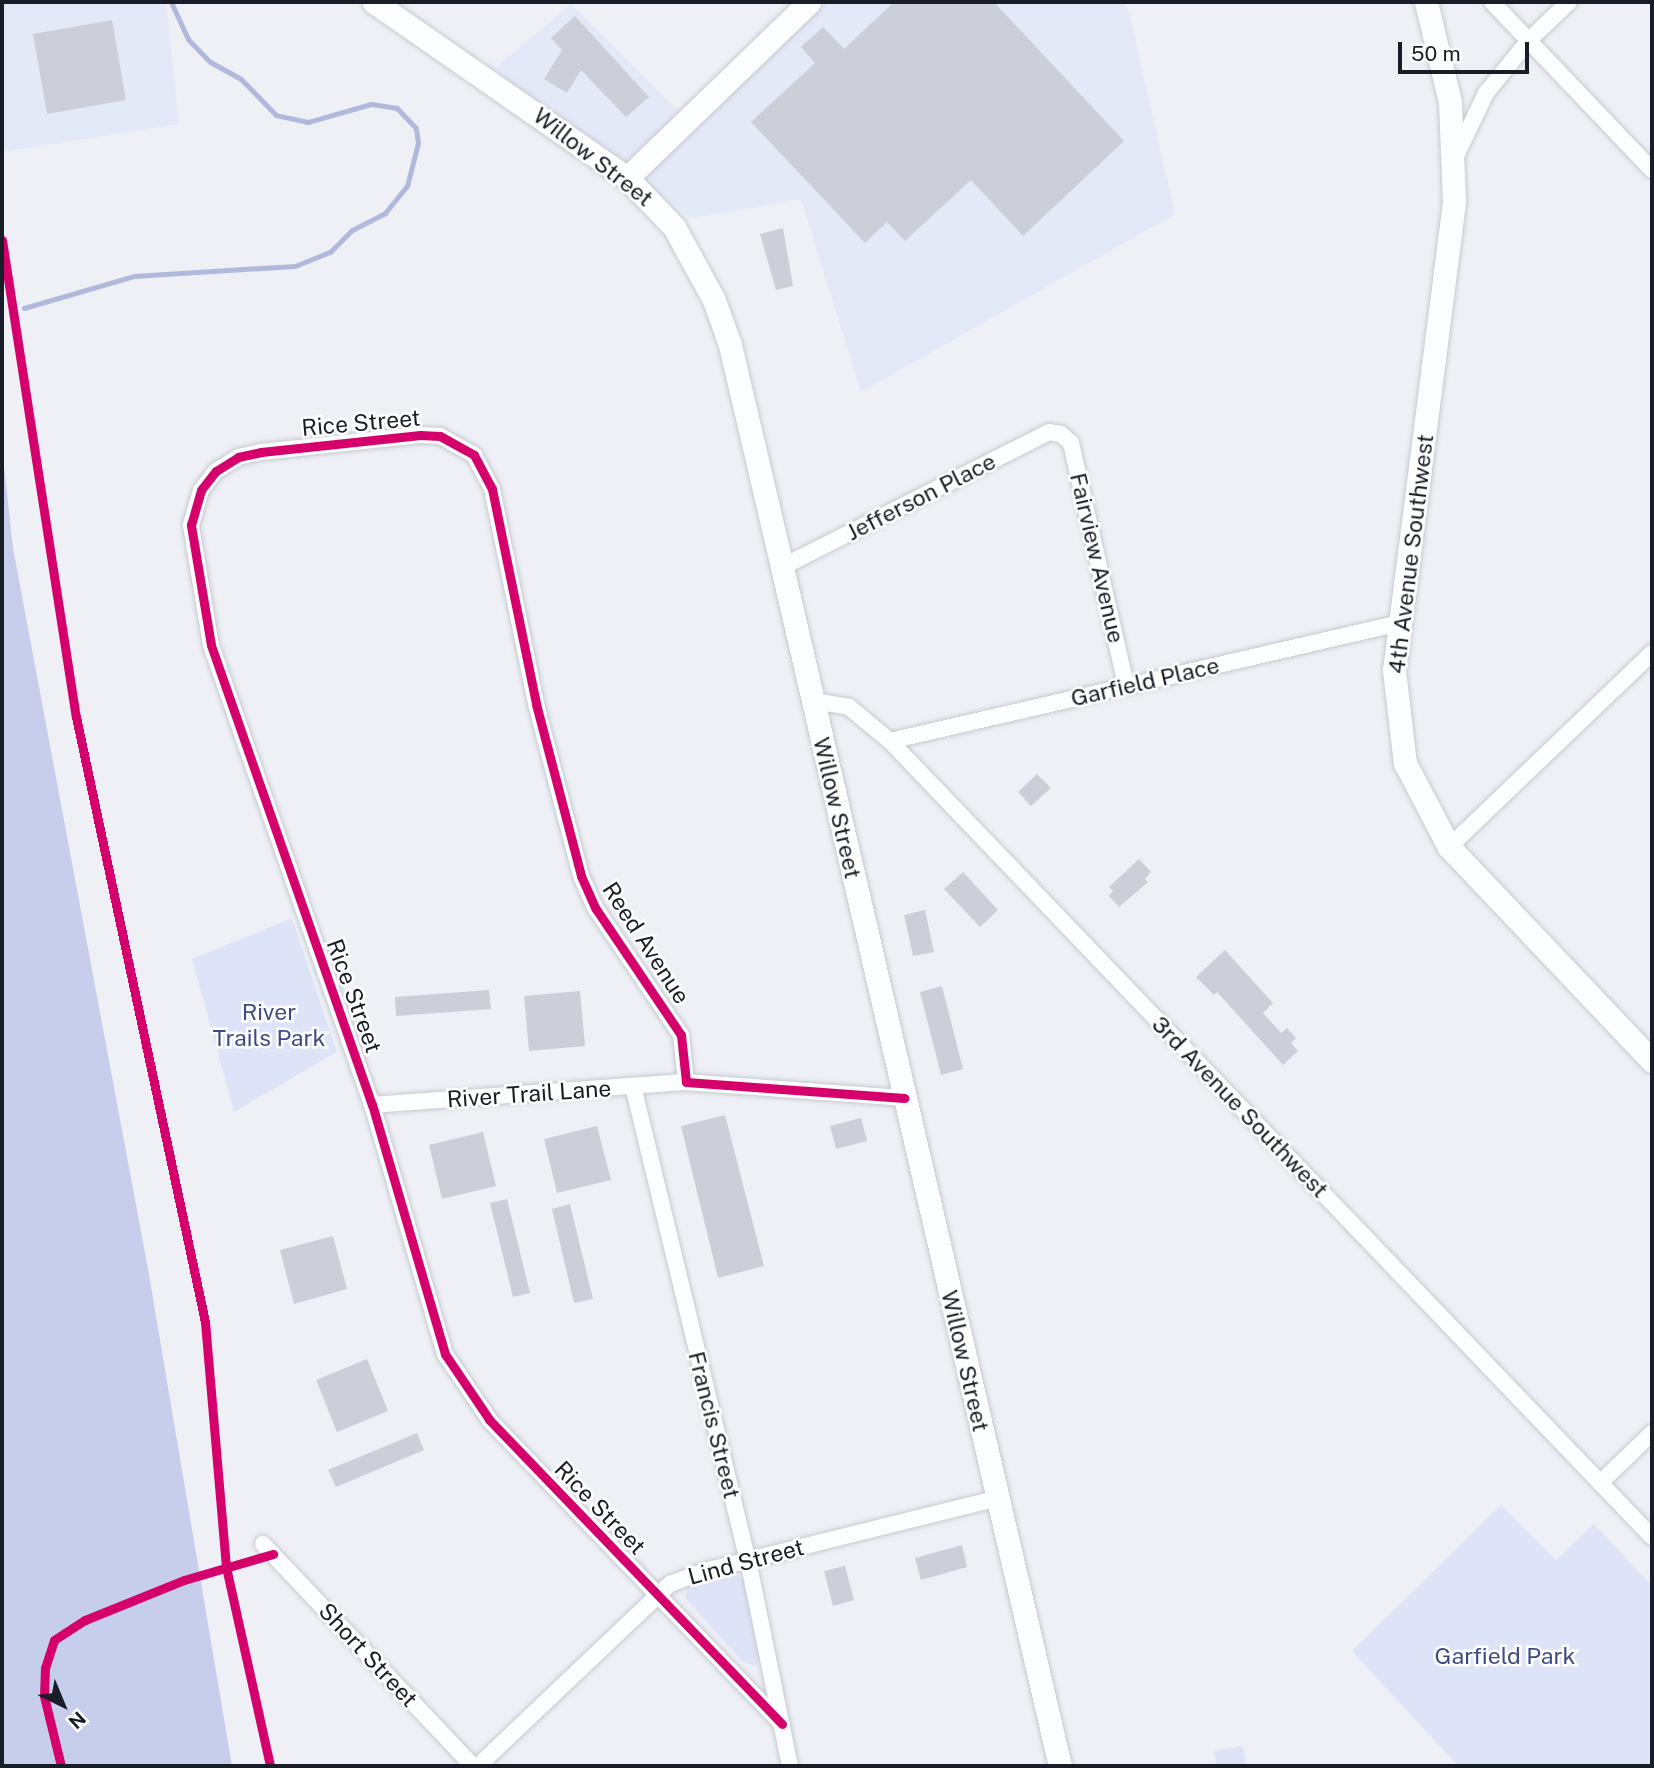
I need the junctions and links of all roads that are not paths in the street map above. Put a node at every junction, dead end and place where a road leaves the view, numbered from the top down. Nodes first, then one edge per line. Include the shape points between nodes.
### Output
1 (374, 2) edge
2 (809, 2) edge
3 (1426, 2) edge
4 (1492, 2) edge
5 (1569, 2) edge
6 (1529, 40) junction
7 (1454, 160) junction
8 (1652, 170) edge
9 (627, 177) junction
10 (1061, 434) joint
11 (492, 489) joint
12 (782, 567) junction
13 (1400, 623) junction
14 (1652, 653) edge
15 (1126, 686) junction
16 (813, 701) junction
17 (890, 741) junction
18 (1449, 847) junction
19 (1652, 1061) edge
20 (686, 1082) junction
21 (633, 1086) junction
22 (904, 1098) junction
23 (372, 1105) junction
24 (1652, 1433) edge
25 (1600, 1483) junction
26 (998, 1498) junction
27 (1652, 1537) edge
28 (263, 1544) dead end
29 (748, 1560) junction
30 (657, 1596) junction
31 (782, 1724) junction
32 (475, 1766) edge
33 (790, 1766) edge
34 (1060, 1766) edge

1 - 9 street, Willow Street
2 - 9 street
3 - 7 street, 4th Avenue Southwest via 1450,102
4 - 6 street
5 - 6 street
6 - 7 street via 1486,93
6 - 8 street
7 - 13 street, 4th Avenue Southwest via 1451,243
9 - 12 street, Willow Street via 674,227 714,300 730,345
10 - 12 street, Jefferson Place via 1049,432
10 - 15 street, Fairview Avenue via 1072,443
11 - 20 street, Reed Avenue via 536,704 581,876 603,919 681,1035
11 - 23 street, Rice Street via 486,471 458,443 420,435 238,457 216,471 194,507 191,544 211,645
12 - 16 street, Willow Street
13 - 15 street, Garfield Place
13 - 18 street, 4th Avenue Southwest via 1394,670 1405,764
14 - 18 street
15 - 17 street, Garfield Place
16 - 17 street, 3rd Avenue Southwest via 849,707
16 - 22 street, Willow Street
17 - 25 street, 3rd Avenue Southwest
18 - 19 street, 4th Avenue Southwest
20 - 21 street, River Trail Lane
20 - 22 street
21 - 23 street, River Trail Lane
21 - 29 street, Francis Street
22 - 26 street, Willow Street
23 - 30 street, Rice Street via 432,1318 465,1389
24 - 25 street
25 - 27 street, 3rd Avenue Southwest
26 - 29 street, Lind Street
26 - 34 street, Willow Street
28 - 32 street, Short Street
29 - 30 street, Lind Street via 687,1576
29 - 31 street, Francis Street
30 - 31 street, Rice Street
30 - 32 street, Lind Street
31 - 33 street, Francis Street

